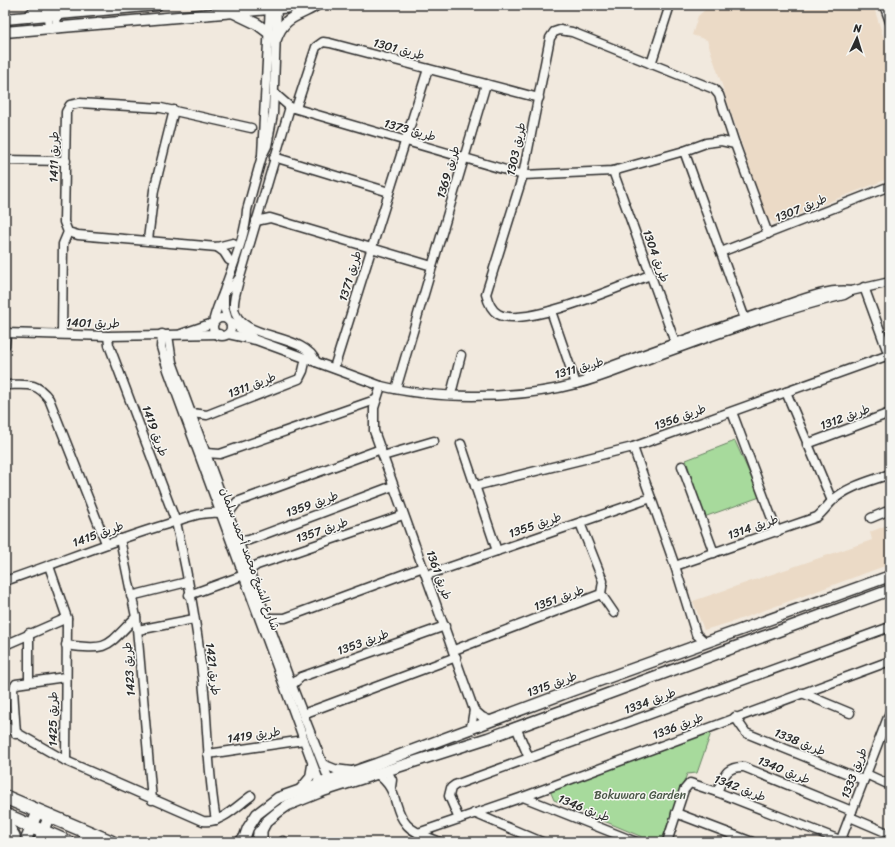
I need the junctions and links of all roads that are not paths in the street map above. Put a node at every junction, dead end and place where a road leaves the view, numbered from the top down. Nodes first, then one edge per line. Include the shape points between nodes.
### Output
1 (41, 5) edge
2 (157, 5) edge
3 (317, 5) edge
4 (670, 5) edge
5 (884, 5) edge
6 (273, 7) edge
7 (52, 10) edge
8 (232, 12) junction
9 (28, 17) junction
10 (5, 19) edge
11 (890, 22) edge
12 (53, 28) junction
13 (5, 32) edge
14 (272, 36) junction
15 (651, 64) junction
16 (428, 69) junction
17 (486, 84) junction
18 (274, 94) junction
19 (539, 98) junction
20 (293, 108) junction
21 (174, 110) junction
22 (273, 114) junction
23 (265, 121) junction
24 (251, 128) junction
25 (270, 131) junction
26 (405, 141) junction
27 (262, 144) junction
28 (735, 144) junction
29 (278, 146) junction
30 (684, 151) junction
31 (262, 156) junction
32 (274, 157) junction
33 (464, 158) junction
34 (5, 160) edge
35 (66, 161) junction
36 (613, 171) junction
37 (523, 175) junction
38 (890, 186) edge
39 (389, 192) junction
40 (260, 207) junction
41 (270, 218) junction
42 (256, 221) junction
43 (68, 232) junction
44 (768, 234) junction
45 (148, 240) junction
46 (218, 247) junction
47 (234, 249) junction
48 (371, 249) junction
49 (721, 252) junction
50 (229, 260) junction
51 (432, 266) junction
52 (228, 275) junction
53 (650, 275) junction
54 (240, 277) junction
55 (890, 282) edge
56 (864, 287) junction
57 (851, 291) junction
58 (224, 292) junction
59 (551, 311) junction
60 (745, 319) junction
61 (230, 321) junction
62 (213, 323) junction
63 (6, 333) edge
64 (62, 334) junction
65 (165, 334) junction
66 (181, 334) junction
67 (223, 334) junction
68 (111, 336) junction
69 (256, 340) junction
70 (5, 345) edge
71 (676, 346) junction
72 (461, 355) dead end
73 (889, 357) edge
74 (306, 358) junction
75 (316, 362) junction
76 (334, 368) junction
77 (576, 382) junction
78 (5, 385) edge
79 (381, 386) junction
80 (396, 390) junction
81 (786, 392) junction
82 (451, 394) junction
83 (375, 400) junction
84 (732, 412) junction
85 (192, 413) junction
86 (890, 413) edge
87 (434, 440) dead end
88 (461, 444) dead end
89 (807, 444) junction
90 (633, 447) junction
91 (382, 452) junction
92 (206, 453) junction
93 (682, 466) dead end
94 (890, 474) edge
95 (394, 486) junction
96 (475, 486) junction
97 (651, 498) junction
98 (832, 501) junction
99 (237, 502) junction
100 (221, 503) junction
101 (890, 510) edge
102 (201, 512) junction
103 (221, 513) junction
104 (229, 513) junction
105 (403, 515) junction
106 (871, 518) dead end
107 (176, 522) junction
108 (580, 523) junction
109 (776, 532) junction
110 (120, 538) junction
111 (239, 541) junction
112 (106, 543) junction
113 (497, 551) junction
114 (714, 553) junction
115 (49, 566) junction
116 (676, 566) junction
117 (423, 567) junction
118 (247, 572) junction
119 (427, 575) junction
120 (890, 576) edge
121 (5, 581) edge
122 (187, 582) junction
123 (890, 590) edge
124 (601, 594) junction
125 (189, 595) junction
126 (131, 596) junction
127 (614, 613) dead end
128 (136, 617) junction
129 (67, 618) junction
130 (268, 618) junction
131 (285, 618) junction
132 (194, 619) junction
133 (444, 626) junction
134 (890, 627) edge
135 (138, 630) junction
136 (273, 632) junction
137 (29, 633) junction
138 (705, 642) junction
139 (5, 645) edge
140 (66, 645) junction
141 (455, 653) junction
142 (890, 660) edge
143 (65, 677) junction
144 (29, 681) junction
145 (292, 685) junction
146 (802, 693) junction
147 (474, 710) junction
148 (890, 712) edge
149 (850, 713) dead end
150 (303, 714) junction
151 (735, 717) junction
152 (491, 721) junction
153 (888, 725) edge
154 (5, 726) edge
155 (516, 727) junction
156 (471, 728) junction
157 (16, 734) junction
158 (304, 740) junction
159 (208, 754) junction
160 (529, 758) junction
161 (66, 761) junction
162 (312, 764) junction
163 (325, 765) junction
164 (377, 769) junction
165 (358, 770) junction
166 (387, 771) junction
167 (865, 777) junction
168 (890, 785) edge
169 (326, 786) junction
170 (391, 787) junction
171 (299, 791) junction
172 (717, 792) junction
173 (251, 796) dead end
174 (5, 797) edge
175 (523, 797) junction
176 (152, 800) junction
177 (44, 813) junction
178 (676, 813) junction
179 (474, 814) junction
180 (851, 814) junction
181 (5, 815) edge
182 (459, 819) junction
183 (216, 820) junction
184 (5, 824) edge
185 (418, 833) junction
186 (38, 834) edge
187 (890, 834) edge
188 (251, 840) edge
189 (840, 841) edge
190 (14, 842) edge
191 (25, 842) edge
192 (67, 842) edge
193 (111, 842) edge
194 (440, 842) edge
195 (542, 842) edge
196 (636, 842) edge
197 (667, 842) edge
198 (752, 842) edge

1 - 9 street
2 - 7 street
3 - 6 street
3 - 14 street via 285,22
4 - 15 street
5 - 11 street
6 - 8 street
6 - 14 street
7 - 9 street
7 - 12 street
8 - 12 street
8 - 14 street via 257,24
9 - 10 street
12 - 13 street
14 - 18 street
14 - 23 street
15 - 19 street, طريق 1303 via 572,32 560,30 554,32 550,38
15 - 28 street, طريق 1303 via 714,89 719,95
16 - 17 street, طريق 1301
16 - 20 street, طريق 1301 via 323,42 316,47
16 - 26 street, طريق 1371
17 - 19 street, طريق 1301
17 - 33 street, طريق 1369
18 - 20 street
18 - 22 street
19 - 37 street, طريق 1303
20 - 22 street
20 - 26 street, طريق 1373
20 - 29 street, طريق 1301
21 - 24 street, طريق 1411
21 - 35 street, طريق 1411 via 80,103 70,106 66,112
21 - 45 street via 154,190
22 - 25 street
23 - 24 street
23 - 27 street
24 - 27 street
25 - 29 street
25 - 31 street
26 - 33 street, طريق 1373
26 - 39 street, طريق 1371
27 - 31 street
28 - 30 street via 714,141
28 - 44 street, طريق 1303
29 - 32 street, طريق 1301
30 - 36 street
30 - 49 street
31 - 47 street
32 - 39 street
32 - 40 street, طريق 1301
33 - 37 street, طريق 1373
33 - 51 street, طريق 1369
34 - 35 street
35 - 43 street, طريق 1411 via 64,222
36 - 37 street
36 - 53 street, طريق 1304
37 - 59 street, طريق 1303 via 486,294 488,303 500,315 529,316
38 - 44 street, طريق 1307
39 - 48 street, طريق 1371
40 - 41 street
40 - 42 street, طريق 1301
41 - 42 street
41 - 48 street
42 - 54 street, طريق 1301
43 - 45 street
43 - 64 street via 63,244
44 - 49 street, طريق 1307
45 - 46 street
46 - 47 street
46 - 50 street
47 - 50 street
47 - 52 street
48 - 51 street
48 - 76 street, طريق 1371
49 - 60 street
50 - 52 street
51 - 80 street, طريق 1369
52 - 58 street
53 - 59 street, طريق 1303
53 - 71 street, طريق 1304
54 - 58 street
54 - 75 street, طريق 1301 via 234,306 237,317 251,328 305,348 314,356
55 - 56 street, طريق 1311
56 - 57 street, طريق 1311
56 - 73 street
57 - 60 street, طريق 1311 via 841,290 814,296
57 - 71 street, طريق 1311
58 - 61 street via 224,307
58 - 62 street via 216,307
59 - 77 street
60 - 71 street, طريق 1311
61 - 62 street, طريق 1401 via 220,319
61 - 67 street
61 - 69 street, طريق 1311
62 - 66 street, طريق 1401
62 - 67 street via 214,332
63 - 64 street, طريق 1401
63 - 70 street
64 - 68 street, طريق 1401
65 - 66 street, طريق 1401
65 - 68 street, طريق 1401
65 - 85 street, شارع الشيخ محمد أحمد سلمان via 172,362
65 - 100 street, شارع الشيخ محمد أحمد سلمان via 161,347 168,370
66 - 67 street, طريق 1401
67 - 69 street, طريق 1311
68 - 107 street, طريق 1419 via 109,345
69 - 74 street, طريق 1311
71 - 77 street, طريق 1311
72 - 82 street
73 - 81 street, طريق 1356
74 - 75 street, طريق 1311
74 - 85 street, طريق 1311 via 299,379 207,415
75 - 76 street, طريق 1311
76 - 79 street, طريق 1311
77 - 82 street, طريق 1311 via 483,397
78 - 112 street via 34,385 42,389 49,399
79 - 80 street, طريق 1311
79 - 83 street, طريق 1361
80 - 82 street, طريق 1311
81 - 84 street, طريق 1356
81 - 89 street
83 - 91 street, طريق 1361 via 373,423
83 - 92 street via 220,454
84 - 90 street, طريق 1356
84 - 109 street
85 - 92 street, شارع الشيخ محمد أحمد سلمان
86 - 89 street, طريق 1312
87 - 91 street
88 - 96 street
89 - 98 street
90 - 96 street, طريق 1356
90 - 97 street
91 - 95 street, طريق 1361
91 - 99 street
92 - 100 street, شارع الشيخ محمد أحمد سلمان
93 - 114 street
94 - 98 street, طريق 1314 via 848,490
95 - 105 street, طريق 1361
95 - 111 street, طريق 1359 via 249,540
96 - 113 street
97 - 108 street, طريق 1355
97 - 116 street
98 - 109 street, طريق 1314 via 817,517
99 - 100 street
99 - 104 street
100 - 102 street, طريق 1415
100 - 103 street, شارع الشيخ محمد أحمد سلمان
100 - 104 street, شارع الشيخ محمد أحمد سلمان
101 - 106 street
102 - 103 street, طريق 1415
102 - 107 street, طريق 1415
103 - 118 street, شارع الشيخ محمد أحمد سلمان
104 - 111 street, شارع الشيخ محمد أحمد سلمان
105 - 117 street, طريق 1361
105 - 118 street, طريق 1357 via 257,565
107 - 110 street, طريق 1415
107 - 122 street, طريق 1421
108 - 113 street, طريق 1355
108 - 124 street, طريق 1351 via 603,581
109 - 114 street, طريق 1314
110 - 112 street, طريق 1415
110 - 126 street, طريق 1423
111 - 118 street, شارع الشيخ محمد أحمد سلمان
112 - 115 street, طريق 1415
113 - 119 street, طريق 1355
114 - 116 street, طريق 1314
115 - 121 street, طريق 1415
115 - 129 street, طريق 1425
116 - 138 street via 696,634
117 - 119 street, طريق 1361
117 - 131 street
118 - 125 street, طريق 1357
118 - 130 street, شارع الشيخ محمد أحمد سلمان
118 - 158 street, شارع الشيخ محمد أحمد سلمان
119 - 133 street, طريق 1361
120 - 138 street, طريق 1315
122 - 125 street, طريق 1421
122 - 126 street
123 - 155 street, طريق 1315
124 - 127 street
124 - 141 street, طريق 1351
125 - 132 street, طريق 1421
126 - 128 street, طريق 1423
128 - 135 street, طريق 1423
128 - 140 street via 111,643 102,648
129 - 137 street
129 - 140 street, طريق 1425
130 - 131 street
130 - 136 street, شارع الشيخ محمد أحمد سلمان
131 - 136 street
132 - 135 street
132 - 159 street, طريق 1421 via 205,702
133 - 141 street, طريق 1361
133 - 145 street, طريق 1353 via 302,677
134 - 160 street, طريق 1334
135 - 176 street, طريق 1423
136 - 145 street, شارع الشيخ محمد أحمد سلمان
137 - 139 street
137 - 144 street
138 - 152 street, طريق 1315
140 - 143 street, طريق 1425
141 - 147 street, طريق 1361
141 - 150 street, طريق 1351
142 - 146 street, طريق 1336
143 - 144 street, طريق 1425
143 - 161 street, طريق 1425
144 - 157 street, طريق 1425 via 16,684 13,689
145 - 150 street, شارع الشيخ محمد أحمد سلمان
146 - 149 street
146 - 151 street, طريق 1336
147 - 152 street
147 - 156 street, طريق 1361
148 - 153 street, طريق 1333
150 - 163 street, شارع الشيخ محمد أحمد سلمان
151 - 167 street, طريق 1338 via 746,733
151 - 175 street, طريق 1336
152 - 156 street, طريق 1315
153 - 167 street, طريق 1333
154 - 157 street
155 - 160 street
155 - 166 street, طريق 1315
156 - 164 street, طريق 1315
157 - 161 street
158 - 159 street, طريق 1419
158 - 162 street, شارع الشيخ محمد أحمد سلمان
159 - 183 street, طريق 1421
160 - 182 street, طريق 1334 via 453,786 449,796
161 - 176 street
162 - 169 street, شارع الشيخ محمد أحمد سلمان
162 - 171 street via 310,777
163 - 165 street via 341,771
163 - 169 street, شارع الشيخ محمد أحمد سلمان
164 - 165 street, طريق 1315
164 - 166 street, طريق 1315
164 - 169 street, طريق 1315
164 - 170 street
165 - 169 street, طريق 1315
166 - 170 street via 392,780
167 - 168 street, طريق 1338
167 - 180 street, طريق 1333
169 - 171 street, طريق 1315
169 - 188 street, طريق 1315 via 278,812
170 - 185 street via 404,822
171 - 188 street, طريق 1315 via 278,798 262,809 248,828
172 - 178 street, طريق 1342 via 690,783 684,790
172 - 180 street, طريق 1340 via 726,772 734,766 744,767
172 - 189 street, طريق 1342
173 - 183 street
174 - 177 main road
175 - 179 street, طريق 1336
175 - 196 street, طريق 1346
176 - 183 street via 203,821
177 - 186 street
177 - 193 main road
178 - 197 street, طريق 1342
178 - 198 street
179 - 182 street, طريق 1336
179 - 195 street
180 - 187 street, طريق 1340
180 - 189 street, طريق 1333
181 - 186 main road
182 - 185 street, طريق 1336
184 - 190 main road
185 - 194 street
186 - 191 street
186 - 192 main road

